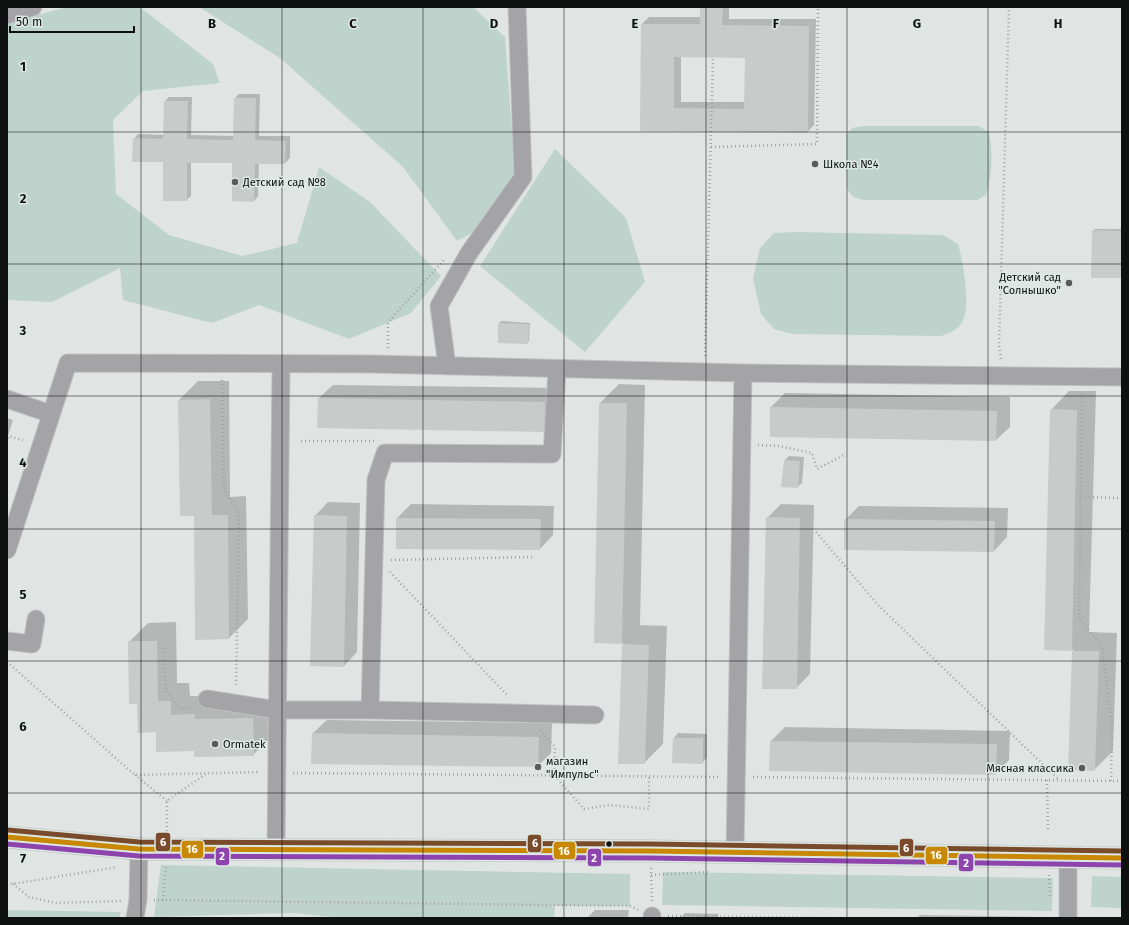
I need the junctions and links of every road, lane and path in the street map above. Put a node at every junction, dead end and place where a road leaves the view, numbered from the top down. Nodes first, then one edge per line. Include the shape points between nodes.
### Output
1 (33, 7) edge
2 (517, 7) edge
3 (818, 7) edge
4 (1009, 7) edge
5 (7, 15) edge
6 (712, 58) dead end
7 (711, 147) junction
8 (705, 359) dead end
9 (281, 364) junction
10 (448, 366) junction
11 (556, 369) junction
12 (743, 373) junction
13 (222, 376) dead end
14 (1004, 376) junction
15 (1122, 377) edge
16 (1082, 388) dead end
17 (7, 399) edge
18 (51, 414) junction
19 (23, 440) dead end
20 (7, 442) edge
21 (742, 445) junction
22 (846, 454) dead end
23 (1081, 497) junction
24 (1122, 498) edge
25 (816, 532) dead end
26 (7, 550) edge
27 (532, 557) dead end
28 (387, 560) dead end
29 (385, 566) dead end
30 (36, 619) dead end
31 (7, 641) edge
32 (164, 648) dead end
33 (7, 662) edge
34 (203, 704) joint
35 (235, 704) junction
36 (277, 710) junction
37 (370, 710) junction
38 (524, 714) junction
39 (595, 716) dead end
40 (208, 772) junction
41 (276, 772) junction
42 (135, 774) junction
43 (554, 775) junction
44 (649, 776) junction
45 (736, 777) junction
46 (1047, 780) junction
47 (1059, 781) junction
48 (1111, 781) junction
49 (1122, 781) edge
50 (167, 801) junction
51 (168, 818) dead end
52 (1048, 829) dead end
53 (7, 837) edge
54 (276, 849) junction
55 (735, 853) junction
56 (139, 856) junction
57 (1068, 857) junction
58 (1122, 858) edge
59 (166, 864) dead end
60 (651, 865) dead end
61 (710, 872) dead end
62 (651, 875) junction
63 (7, 882) edge
64 (13, 884) junction
65 (138, 900) junction
66 (163, 900) junction
67 (652, 917) edge
68 (135, 918) edge
69 (829, 918) edge
70 (1068, 918) edge

1 - 5 street
2 - 10 street via 523,177 469,253 438,306
3 - 7 path via 817,144
4 - 14 path via 999,346
6 - 7 path
7 - 8 path
9 - 10 street
9 - 18 street via 68,363
9 - 36 street
10 - 11 street
11 - 12 street
11 - 37 street via 552,454 385,453 376,480
12 - 14 street
12 - 21 street
13 - 35 path via 224,489 239,514
14 - 15 street
16 - 23 path
17 - 18 street
18 - 26 street
19 - 20 path via 9,436
21 - 22 path via 779,446 812,453 817,469
21 - 45 street
23 - 24 path
23 - 48 path via 1079,619 1102,646 1112,724
25 - 47 path via 878,605
27 - 28 path
29 - 38 path
30 - 31 street via 32,644
32 - 34 path via 166,689 178,708
33 - 42 path
34 - 35 street
35 - 36 street
36 - 37 street
36 - 41 street
37 - 38 street
38 - 39 street
38 - 43 path via 555,747
40 - 41 path
40 - 42 path
40 - 50 path
41 - 43 path
41 - 54 street
42 - 50 path
43 - 44 path
43 - 44 path via 584,809 609,805 649,809
44 - 45 path
45 - 46 path
45 - 55 street
46 - 47 path
46 - 52 path
47 - 48 path
48 - 49 path
50 - 51 path
53 - 56 main road
54 - 55 main road
54 - 56 main road
55 - 57 main road
56 - 64 path
56 - 65 street
57 - 58 main road
57 - 70 street
59 - 66 path
60 - 62 path
61 - 62 path
62 - 67 path
63 - 64 path
64 - 65 path via 29,897 56,903
65 - 66 path
65 - 68 street
66 - 67 path via 630,906
67 - 69 path

